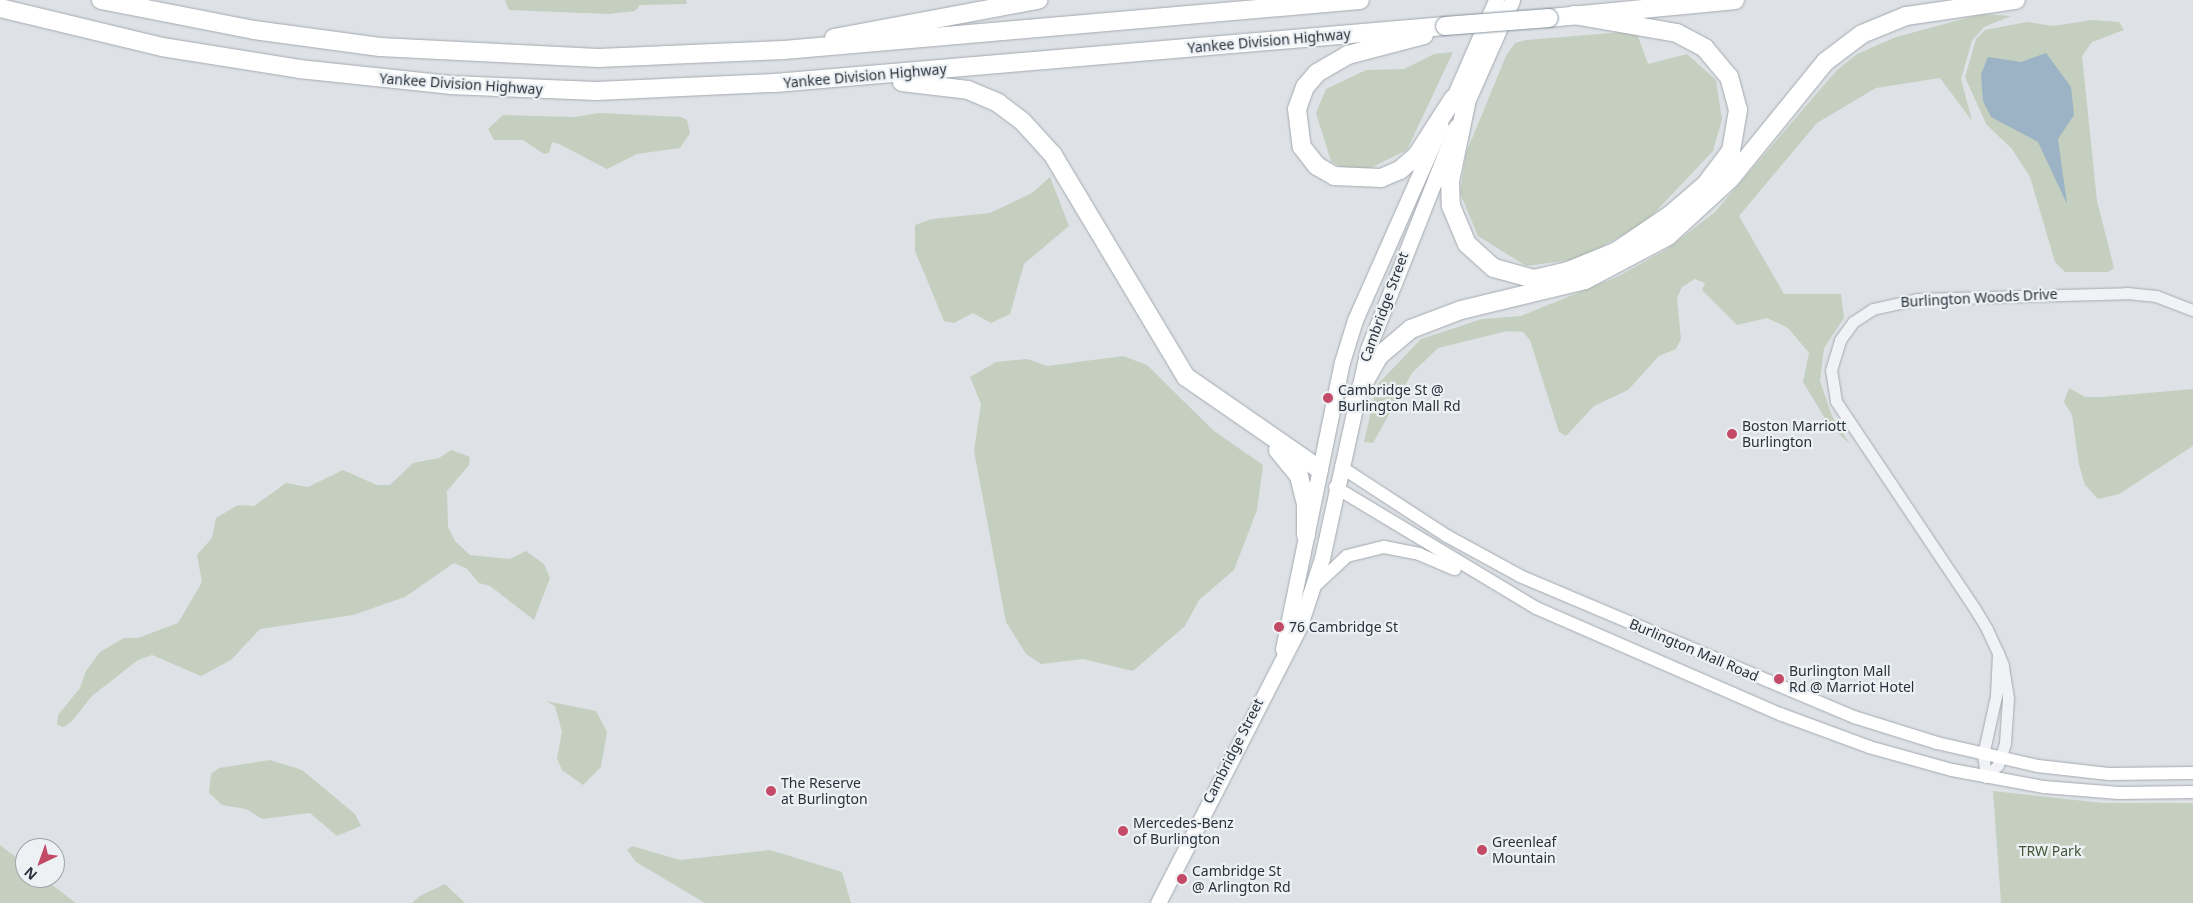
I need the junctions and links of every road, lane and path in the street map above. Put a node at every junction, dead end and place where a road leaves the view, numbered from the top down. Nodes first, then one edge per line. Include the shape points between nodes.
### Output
1 (101, 0) edge
2 (1038, 0) edge
3 (1360, 0) edge
4 (1496, 0) edge
5 (1512, 0) edge
6 (1735, 0) edge
7 (2016, 0) edge
8 (0, 8) edge
9 (0, 16) edge
10 (1574, 16) junction
11 (1445, 26) junction
12 (84, 29) junction
13 (784, 50) junction
14 (804, 81) junction
15 (1459, 102) junction
16 (2193, 310) edge
17 (1354, 400) junction
18 (1230, 409) junction
19 (1341, 467) junction
20 (1319, 469) junction
21 (1335, 487) junction
22 (1306, 535) junction
23 (1314, 586) junction
24 (1500, 590) junction
25 (1282, 653) junction
26 (1998, 653) junction
27 (1983, 755) junction
28 (2001, 759) junction
29 (2193, 773) edge
30 (1986, 777) junction
31 (2193, 792) edge
32 (1158, 903) edge

1 - 13 highway via 254,30 446,53 598,58
2 - 13 highway via 855,32
3 - 13 highway
4 - 15 main road, Cambridge Street
5 - 15 main road, Cambridge Street
6 - 10 highway, Yankee Division Highway
7 - 17 highway via 1906,16 1862,34 1825,62 1725,185 1668,236 1585,280 1461,310 1411,329 1379,356
8 - 12 highway, Yankee Division Highway
9 - 12 highway
10 - 11 highway, Yankee Division Highway, bridge
10 - 15 highway via 1678,33 1705,48 1730,77 1738,110 1730,151 1706,184 1670,215 1617,251 1550,277 1528,279 1494,268 1467,244 1451,206 1450,181
11 - 14 highway, Yankee Division Highway
11 - 15 highway via 1348,55 1322,69 1300,97 1296,130 1308,156 1329,174 1356,181 1381,178 1400,170 1417,155
12 - 14 highway, Yankee Division Highway via 230,59 450,85 652,91
14 - 18 highway via 951,86 982,95 1010,112 1053,155 1177,366
15 - 17 main road, Cambridge Street via 1383,302
15 - 20 main road, Cambridge Street via 1355,320
16 - 26 street, Burlington Woods Drive via 2164,298 2127,292 1917,300 1873,309 1853,322 1840,340 1830,370 1836,401 1975,609
17 - 19 main road, Cambridge Street
18 - 20 highway
18 - 22 highway via 1293,465 1306,505
19 - 20 main road
19 - 21 main road, Cambridge Street
19 - 27 main road, Burlington Mall Road via 1447,536 1520,576 1834,710
20 - 21 main road
20 - 22 main road, Cambridge Street
21 - 23 main road, Cambridge Street
21 - 24 main road, Burlington Mall Road
22 - 25 main road, Cambridge Street
23 - 24 main road, Burlington Mall Road via 1347,556 1384,548 1419,554
23 - 25 main road, Cambridge Street via 1300,625
24 - 30 main road, Burlington Mall Road via 1788,717 1888,753
25 - 32 main road, Cambridge Street
26 - 27 street via 1996,696
26 - 28 street, Burlington Woods Drive via 2008,698
27 - 28 main road, Burlington Mall Road
27 - 30 street
28 - 29 main road, Burlington Mall Road via 2109,774
28 - 30 street
30 - 31 main road, Burlington Mall Road via 2092,792

